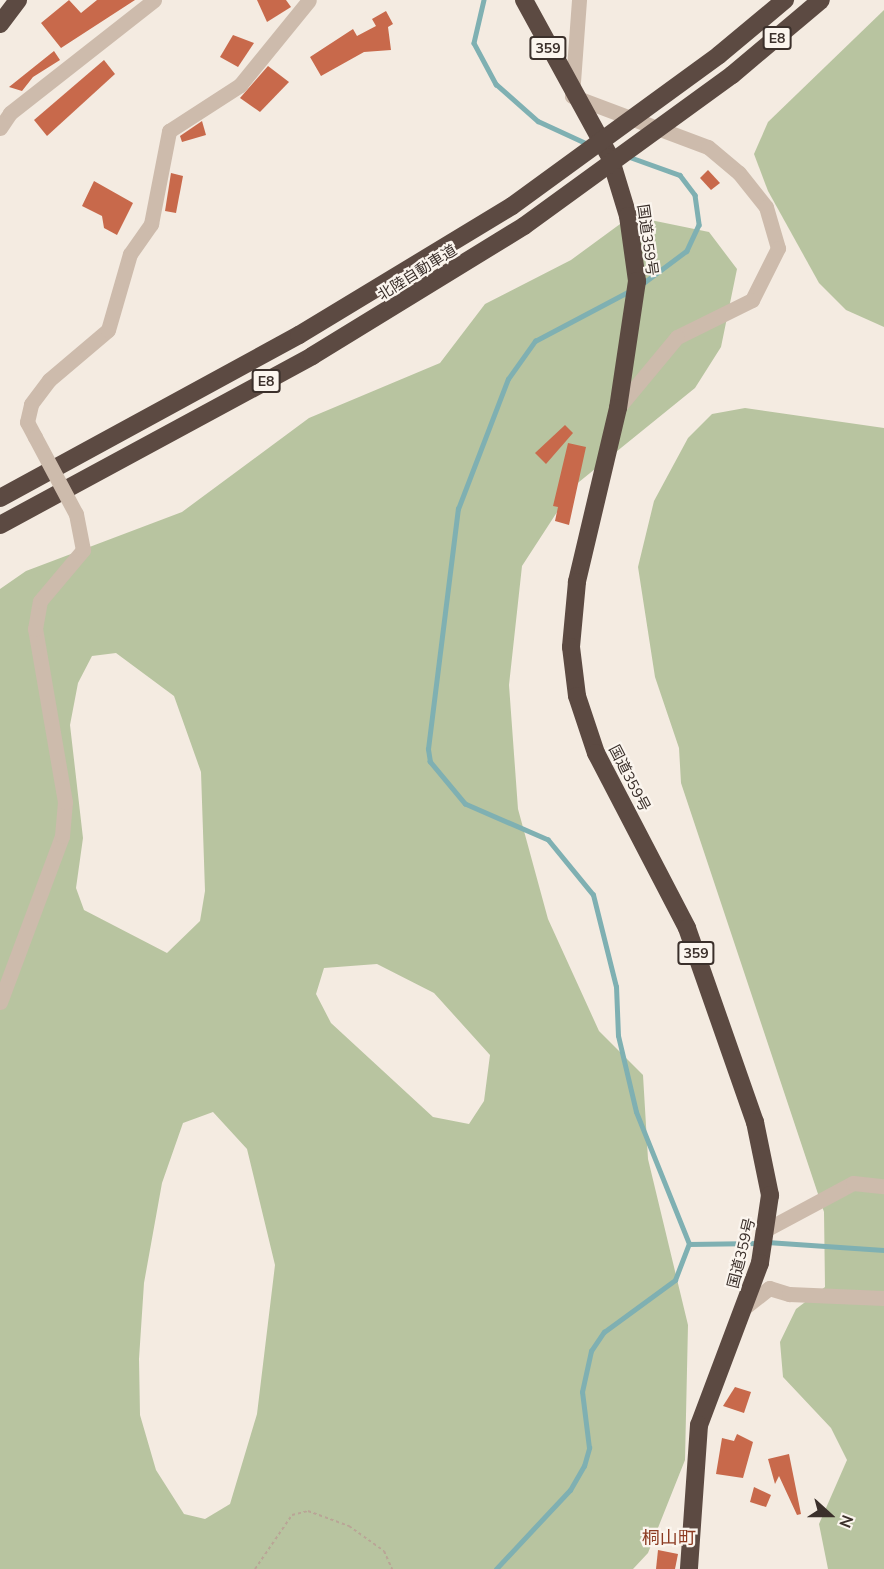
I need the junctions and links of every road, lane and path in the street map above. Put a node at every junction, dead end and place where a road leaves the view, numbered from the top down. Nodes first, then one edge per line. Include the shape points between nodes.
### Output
1 (18, 0) edge
2 (154, 0) edge
3 (309, 0) edge
4 (524, 0) edge
5 (579, 0) edge
6 (785, 0) edge
7 (821, 0) edge
8 (0, 24) edge
9 (572, 96) junction
10 (0, 128) edge
11 (618, 408) junction
12 (0, 498) edge
13 (0, 525) edge
14 (0, 1002) edge
15 (884, 1186) edge
16 (769, 1228) junction
17 (884, 1298) edge
18 (745, 1307) junction
19 (255, 1569) edge
20 (392, 1569) edge
21 (689, 1569) edge

1 - 8 highway
2 - 10 street via 10,113
3 - 14 street, bridge via 240,85 170,131 151,224 130,254 108,330 49,380 31,404 27,422 76,514 83,550 40,601 35,629 65,802 62,836
4 - 9 highway, 国道359号 / 359
5 - 9 street
6 - 12 highway, 北陸自動車道 / E8, bridge via 719,55 512,206 298,335
7 - 13 highway, 北陸自動車道 / E8, bridge via 732,75 524,226 312,356
9 - 11 highway, 国道359号 / 359, bridge via 620,182 638,280
9 - 11 street via 708,147 739,173 766,207 778,248 753,300 677,337
11 - 16 highway, 国道359号 / 359 via 577,582 571,647 578,696 596,753 687,928 755,1122 770,1195
15 - 16 street via 853,1183
16 - 18 highway, 国道359号 / 359
17 - 18 street via 789,1294 769,1288
18 - 21 highway, 国道359号 / 359 via 699,1425
19 - 20 path via 292,1515 308,1511 349,1526 384,1551

